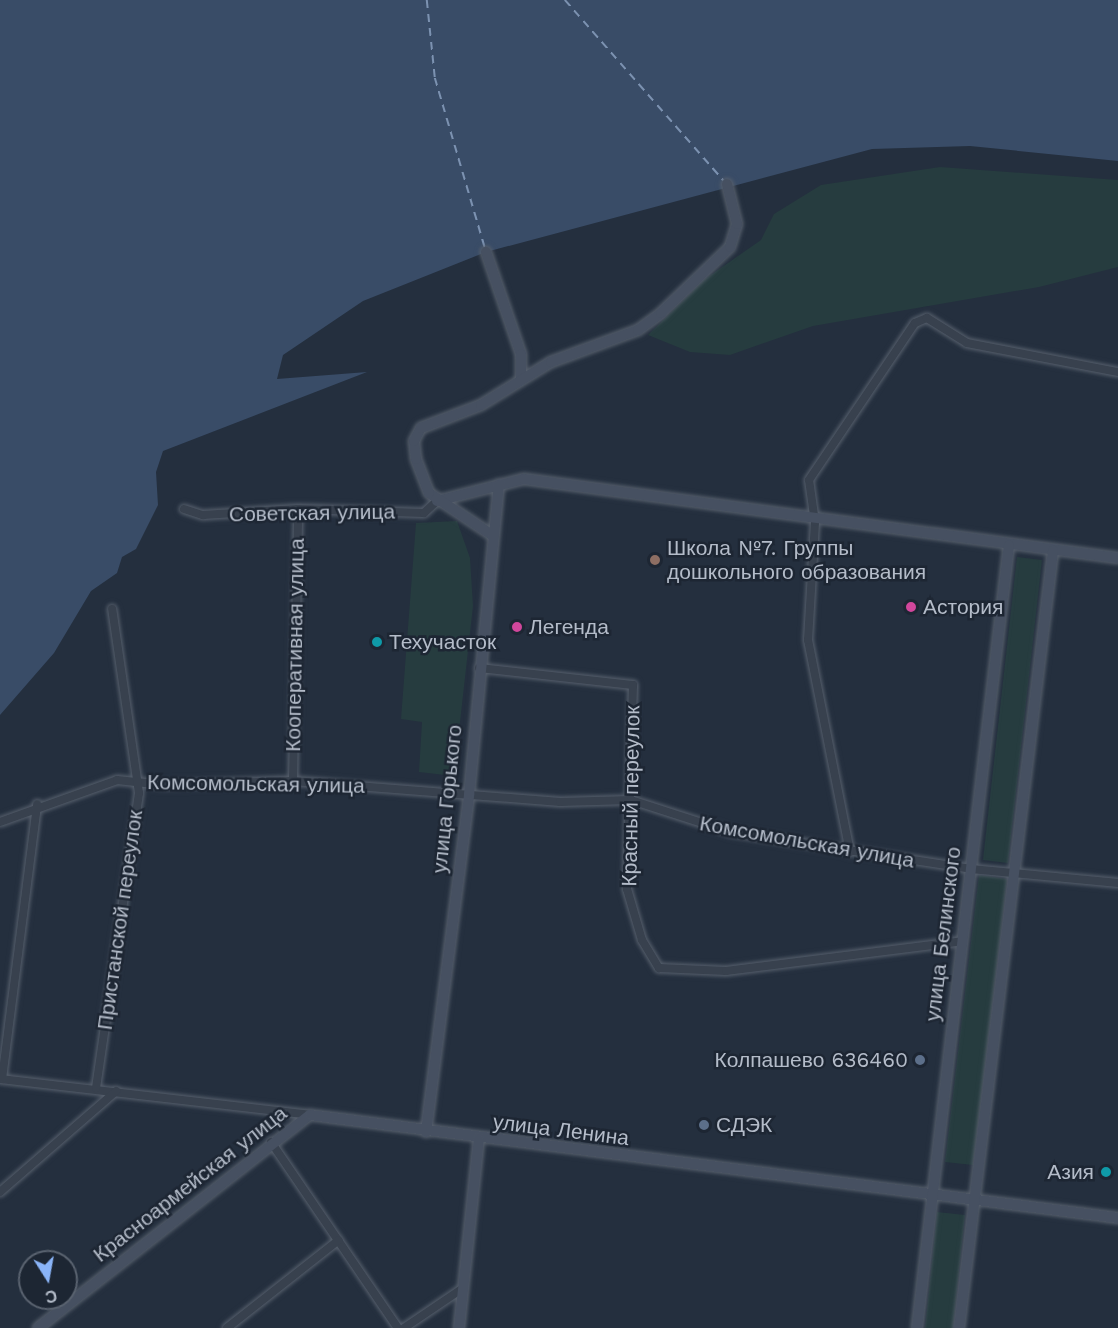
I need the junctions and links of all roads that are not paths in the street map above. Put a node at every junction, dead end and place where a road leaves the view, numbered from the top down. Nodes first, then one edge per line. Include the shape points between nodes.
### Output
1 (727, 184) dead end
2 (486, 252) dead end
3 (1118, 372) edge
4 (521, 377) junction
5 (500, 484) junction
6 (437, 501) junction
7 (184, 509) dead end
8 (297, 509) junction
9 (815, 522) junction
10 (492, 535) junction
11 (1009, 545) junction
12 (1053, 551) junction
13 (1118, 558) edge
14 (112, 609) dead end
15 (478, 668) junction
16 (293, 780) junction
17 (136, 781) junction
18 (469, 795) junction
19 (631, 800) junction
20 (37, 804) junction
21 (0, 822) edge
22 (850, 852) junction
23 (971, 869) junction
24 (1016, 873) junction
25 (1118, 883) edge
26 (962, 940) junction
27 (1, 1079) edge
28 (96, 1088) junction
29 (116, 1091) junction
30 (310, 1115) junction
31 (426, 1132) junction
32 (479, 1139) junction
33 (271, 1142) junction
34 (0, 1191) edge
35 (931, 1195) junction
36 (974, 1200) junction
37 (1118, 1218) edge
38 (339, 1240) junction
39 (463, 1288) junction
40 (38, 1328) edge
41 (227, 1328) edge
42 (398, 1328) edge
43 (404, 1328) edge
44 (459, 1328) edge
45 (916, 1328) edge
46 (959, 1328) edge

1 - 4 street via 737,224 730,247 706,273 638,330
2 - 4 street via 521,354
3 - 9 street via 967,343 927,318 915,322 809,480
4 - 6 street via 481,405 421,428 414,441 416,459 422,482
5 - 6 street
5 - 9 street via 524,479
5 - 10 street, улица Горького
6 - 8 street, Советская улица via 424,513
6 - 10 street
7 - 8 street, Советская улица via 203,515
8 - 16 street, Кооперативная улица
9 - 11 street
9 - 22 street via 808,640
10 - 15 street, улица Горького
11 - 12 street
11 - 23 street, улица Белинского
12 - 13 street
12 - 24 street
14 - 17 street, Пристанской переулок
15 - 18 street, улица Горького
15 - 19 street, Красный переулок via 633,684
16 - 17 street, Комсомольская улица
16 - 18 street, Комсомольская улица
17 - 20 street, Комсомольская улица via 117,780
17 - 28 street, Пристанской переулок via 139,794
18 - 19 street, Комсомольская улица via 560,802
18 - 31 street, улица Горького
19 - 22 street, Комсомольская улица via 730,832
19 - 26 street, Красный переулок via 627,889 642,940 659,968 726,971
20 - 21 street, Комсомольская улица
20 - 27 street
22 - 23 street, Комсомольская улица
23 - 24 street, Комсомольская улица
23 - 26 street, улица Белинского
24 - 25 street, Комсомольская улица
24 - 36 street
26 - 35 street, улица Белинского
27 - 28 street, улица Ленина
28 - 29 street, улица Ленина
29 - 30 street, улица Ленина
29 - 34 street
30 - 31 street, улица Ленина
30 - 33 street, Красноармейская улица
31 - 32 street, улица Ленина
32 - 35 street, улица Ленина
32 - 39 street
33 - 38 street
33 - 40 street, Красноармейская улица
35 - 36 street, улица Ленина
35 - 45 street, улица Белинского
36 - 37 street, улица Ленина
36 - 46 street
38 - 41 street
38 - 42 street
39 - 43 street
39 - 44 street

